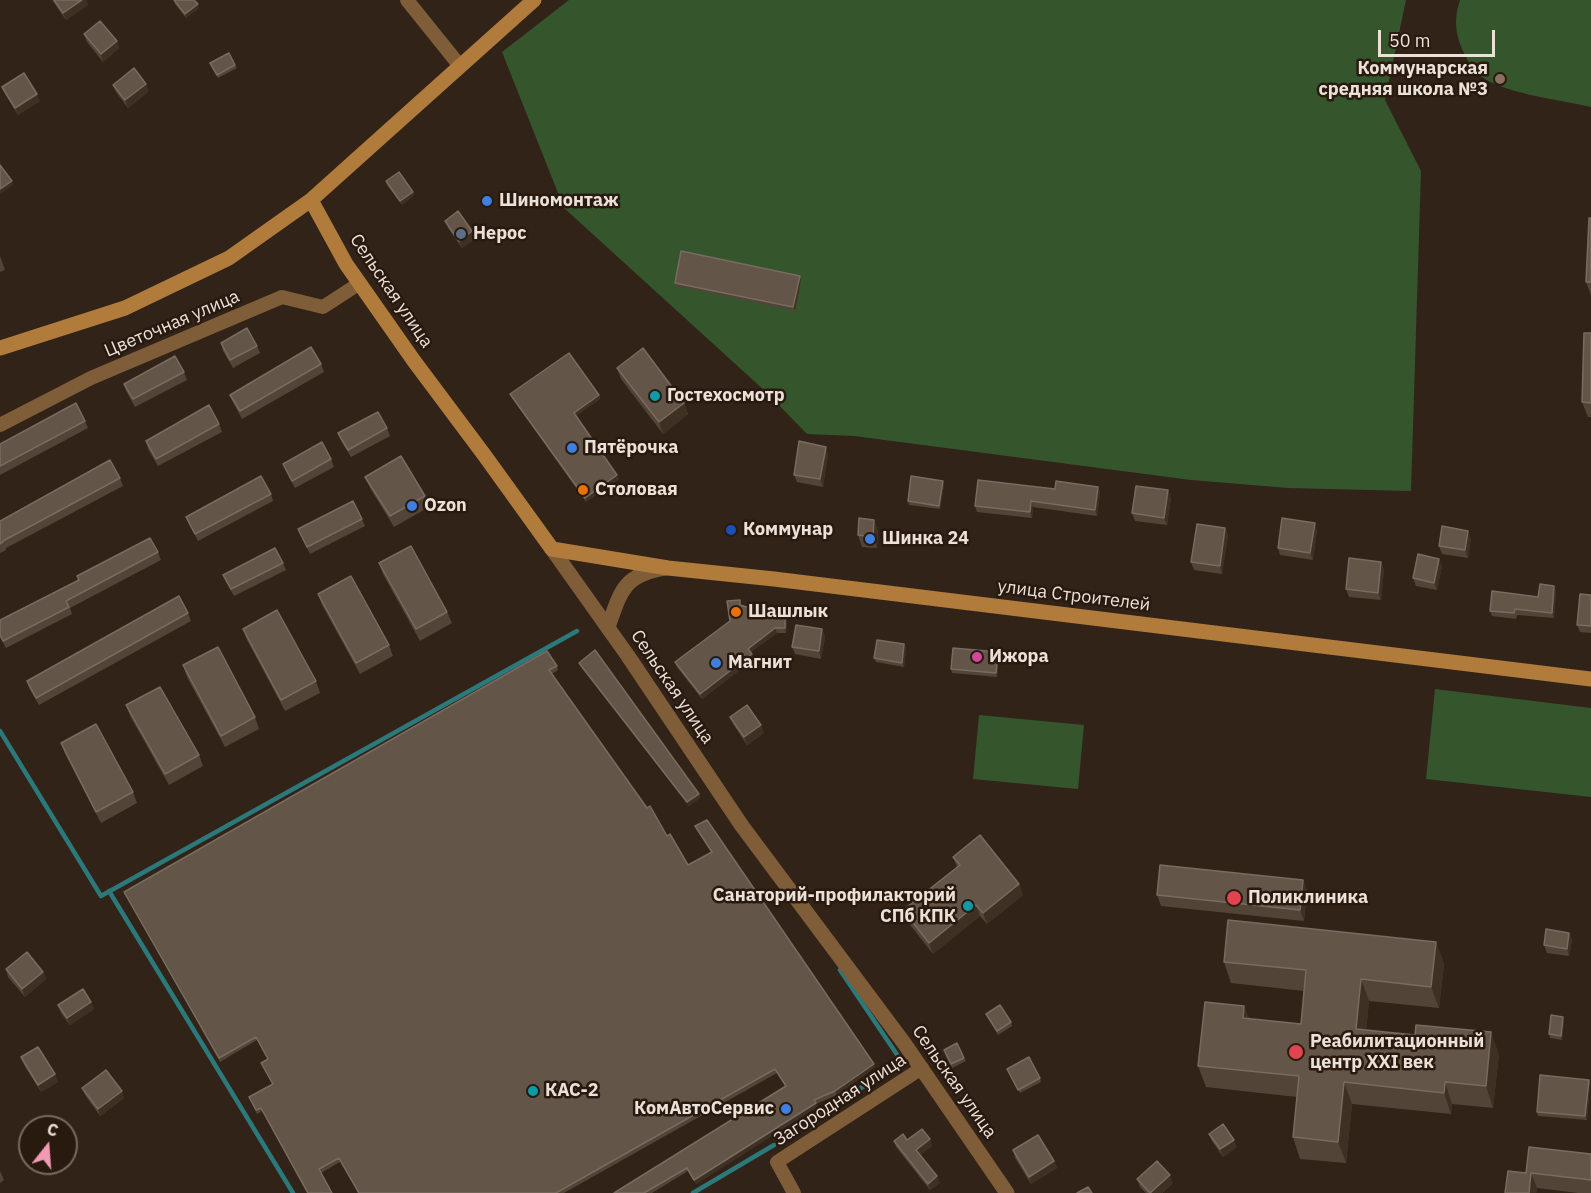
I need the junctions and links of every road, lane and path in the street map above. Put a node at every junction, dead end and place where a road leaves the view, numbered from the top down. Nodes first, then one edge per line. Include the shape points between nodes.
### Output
1 (407, 0) edge
2 (534, 0) edge
3 (460, 66) junction
4 (311, 200) junction
5 (360, 283) junction
6 (0, 348) edge
7 (0, 426) edge
8 (552, 549) junction
9 (668, 568) junction
10 (608, 627) junction
11 (1591, 679) edge
12 (922, 1068) junction
13 (794, 1193) edge
14 (1007, 1193) edge

1 - 3 street
2 - 3 main road
3 - 4 main road
4 - 5 main road, Сельская улица via 345,264
4 - 6 main road via 229,258 125,308
5 - 7 street, Цветочная улица via 323,307 282,297 91,378
5 - 8 main road, Сельская улица
8 - 9 main road, улица Строителей
8 - 10 street, Сельская улица
9 - 10 street via 633,578 622,590
9 - 11 main road, улица Строителей
10 - 12 street, Сельская улица via 742,826
12 - 13 street, Загородная улица via 777,1162
12 - 14 street, Сельская улица

